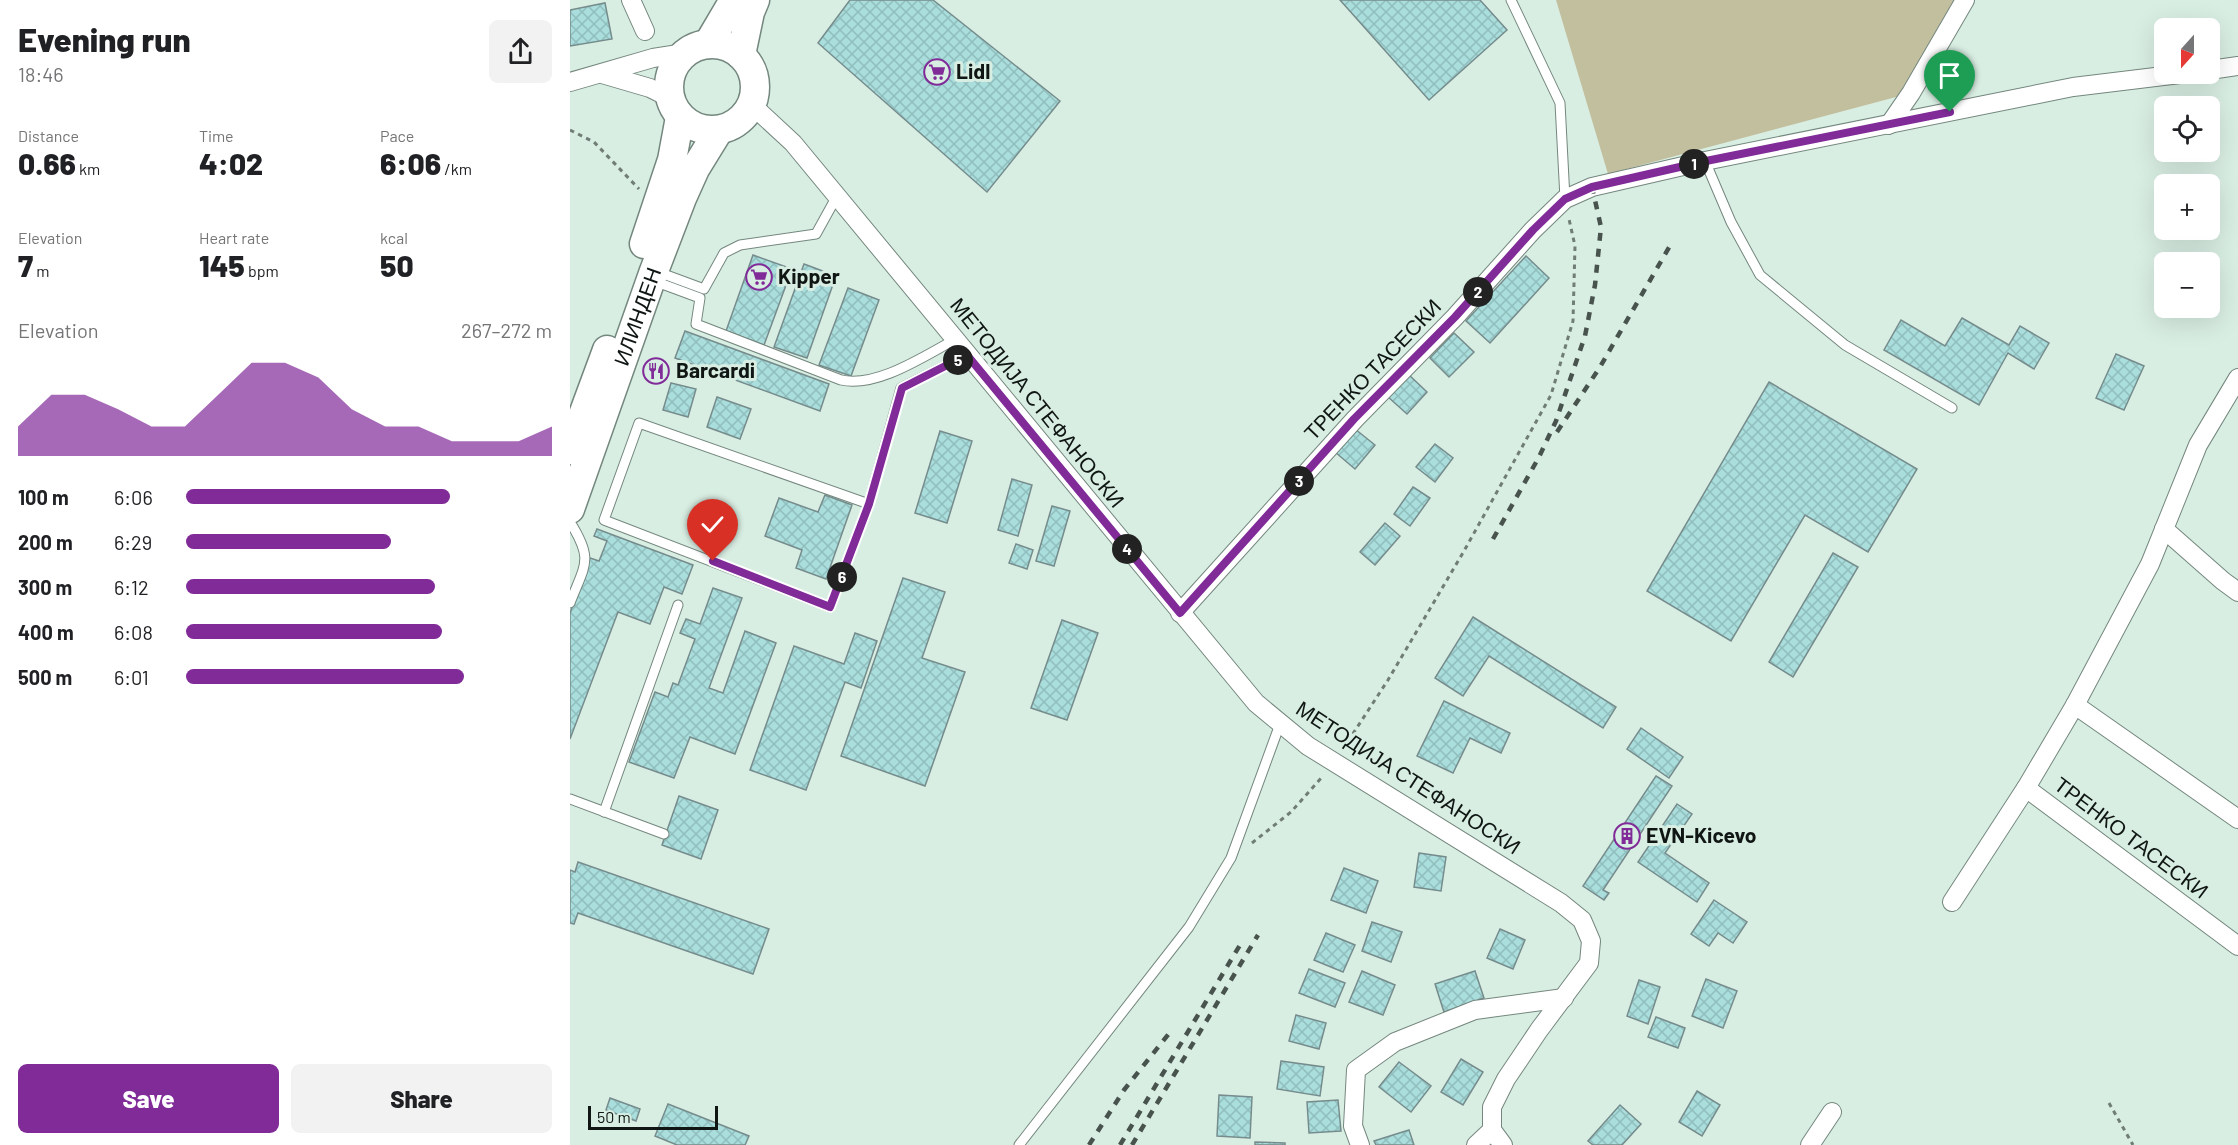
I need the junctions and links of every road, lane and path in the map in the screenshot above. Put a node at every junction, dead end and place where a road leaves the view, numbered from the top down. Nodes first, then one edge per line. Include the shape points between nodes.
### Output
1 (631, 0) edge
2 (734, 0) edge
3 (755, 0) edge
4 (1511, 0) edge
5 (1965, 0) edge
6 (645, 31) dead end
7 (696, 48) junction
8 (741, 55) junction
9 (2238, 66) edge
10 (2220, 69) edge
11 (602, 74) junction
12 (2154, 77) edge
13 (570, 82) edge
14 (752, 105) junction
15 (675, 108) junction
16 (1889, 125) junction
17 (570, 130) edge
18 (719, 130) junction
19 (1706, 161) junction
20 (837, 196) junction
21 (1565, 199) junction
22 (657, 208) junction
23 (653, 275) junction
24 (702, 294) junction
25 (956, 339) junction
26 (967, 355) junction
27 (891, 373) junction
28 (2238, 378) edge
29 (902, 388) junction
30 (1952, 408) dead end
31 (570, 450) edge
32 (869, 504) junction
33 (570, 509) edge
34 (570, 522) edge
35 (2164, 529) junction
36 (2238, 592) edge
37 (570, 603) edge
38 (678, 605) dead end
39 (1180, 613) junction
40 (2075, 705) junction
41 (1281, 724) junction
42 (1335, 763) junction
43 (2026, 789) junction
44 (570, 799) edge
45 (604, 812) junction
46 (2238, 819) edge
47 (664, 834) dead end
48 (1231, 858) junction
49 (1952, 902) dead end
50 (2238, 946) edge
51 (1564, 998) junction
52 (2109, 1103) dead end
53 (1832, 1112) dead end
54 (1497, 1138) edge
55 (1019, 1145) edge
56 (1360, 1145) edge
57 (1476, 1145) edge
58 (1810, 1145) edge
59 (2133, 1145) edge

1 - 6 street
2 - 7 main road, ИЛИНДЕН
3 - 8 main road
4 - 21 lane via 1560,103
5 - 16 street
7 - 8 main road via 720,44
7 - 11 street
7 - 15 main road, ИЛИНДЕН via 676,62 671,73 668,86
8 - 14 main road via 755,78
9 - 10 street
11 - 13 street
11 - 15 street via 650,88
12 - 16 street, ТРЕНКО ТАСЕСКИ via 2073,87
14 - 18 main road via 744,117
14 - 20 street, МЕТОДИЈА СТЕФАНОСКИ via 793,144
15 - 18 main road via 692,125
15 - 22 main road, ИЛИНДЕН via 672,160
16 - 19 street, ТРЕНКО ТАСЕСКИ
17 - 22 path via 594,142
18 - 23 main road, ИЛИНДЕН via 686,189
19 - 21 street, ТРЕНКО ТАСЕСКИ via 1592,187
19 - 30 lane via 1731,222 1760,275 1845,345
20 - 24 lane via 816,234 740,245 724,253
20 - 25 street, МЕТОДИЈА СТЕФАНОСКИ
21 - 39 street, ТРЕНКО ТАСЕСКИ via 1354,419
21 - 42 path via 1575,246 1573,321 1551,395 1464,551
22 - 31 main road, ИЛИНДЕН
23 - 24 lane
23 - 33 main road, ИЛИНДЕН
24 - 27 lane via 696,324 841,380 854,383
25 - 26 street, МЕТОДИЈА СТЕФАНОСКИ
25 - 27 lane
26 - 29 lane
26 - 39 street, МЕТОДИЈА СТЕФАНОСКИ
27 - 29 lane
28 - 35 street via 2198,445
29 - 32 lane
32 - 32 lane via 830,607 604,520 639,423
34 - 37 lane via 583,542 585,562
35 - 36 street
35 - 40 street via 2150,564
38 - 45 lane
39 - 41 street, МЕТОДИЈА СТЕФАНОСКИ via 1256,703
40 - 43 street
40 - 46 street
41 - 42 street, МЕТОДИЈА СТЕФАНОСКИ
41 - 48 lane
42 - 48 path via 1291,812
42 - 51 street, МЕТОДИЈА СТЕФАНОСКИ via 1562,903 1582,920 1591,941 1589,963
43 - 49 street
43 - 50 street, ТРЕНКО ТАСЕСКИ
44 - 45 lane
45 - 47 lane
48 - 55 lane via 1189,927
51 - 54 street, МЕТОДИЈА СТЕФАНОСКИ via 1506,1079 1492,1107
51 - 56 street via 1474,1010 1395,1042 1356,1070 1353,1126
52 - 59 path
53 - 58 street
54 - 57 street

